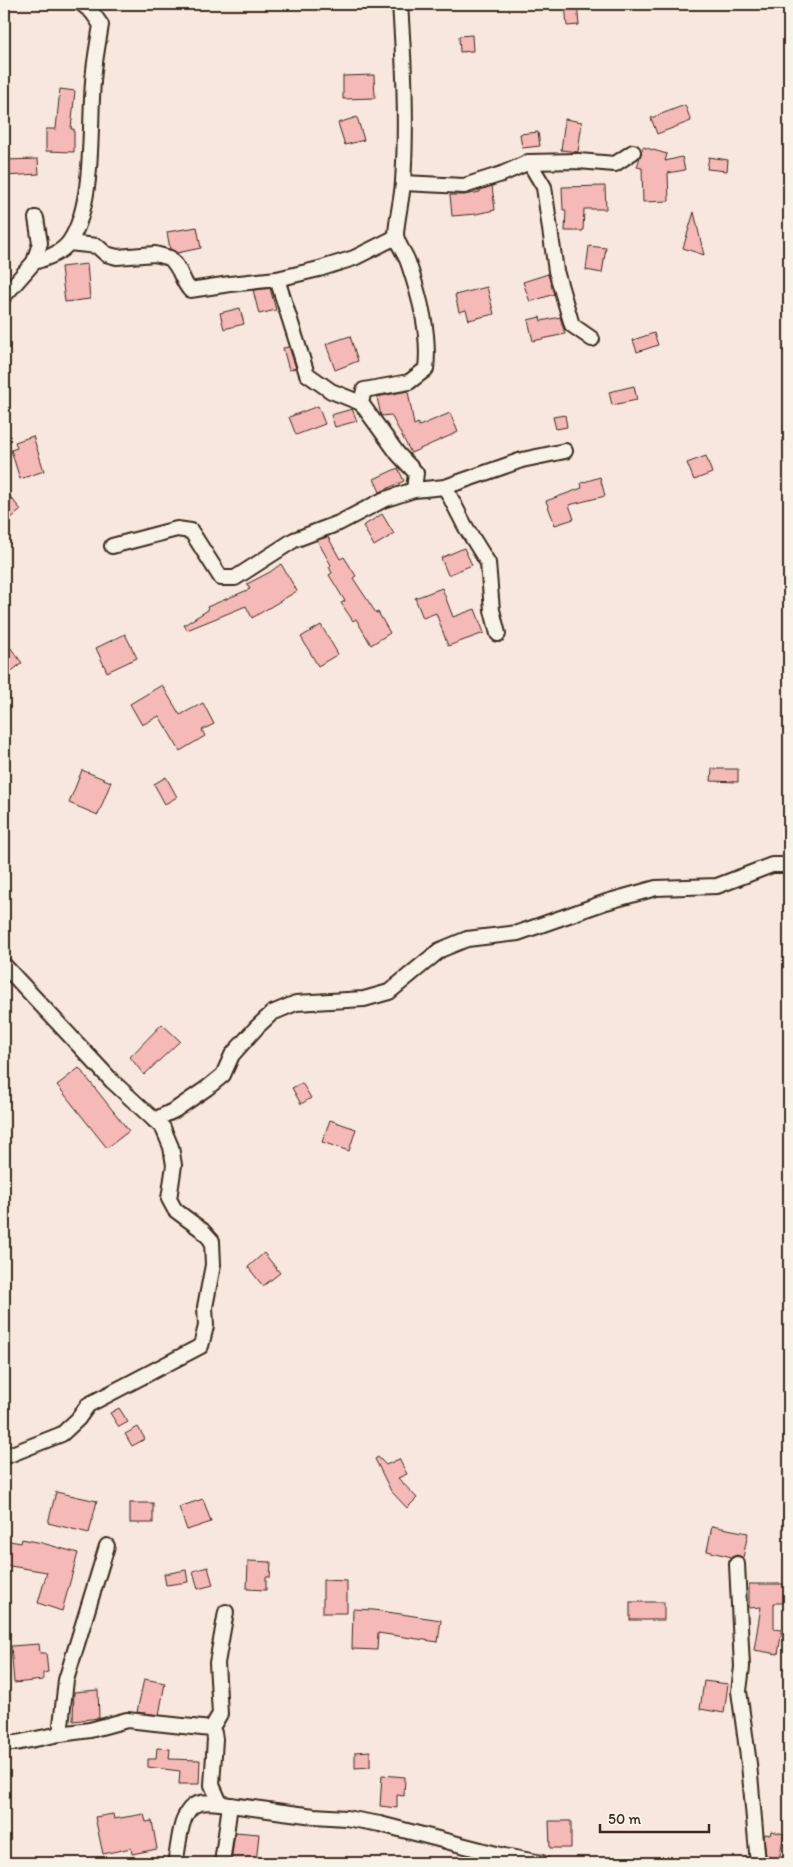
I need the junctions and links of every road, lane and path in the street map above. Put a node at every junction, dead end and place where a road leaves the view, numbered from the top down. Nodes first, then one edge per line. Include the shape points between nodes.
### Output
1 (82, 4) edge
2 (400, 4) edge
3 (633, 152) dead end
4 (529, 162) junction
5 (403, 183) junction
6 (36, 218) dead end
7 (396, 236) junction
8 (69, 242) junction
9 (34, 262) junction
10 (277, 279) junction
11 (4, 296) edge
12 (592, 339) dead end
13 (361, 403) junction
14 (565, 451) dead end
15 (445, 487) junction
16 (414, 490) junction
17 (112, 546) dead end
18 (498, 634) dead end
19 (789, 865) edge
20 (4, 965) edge
21 (154, 1120) junction
22 (4, 1457) edge
23 (107, 1546) dead end
24 (737, 1564) dead end
25 (226, 1612) dead end
26 (210, 1729) junction
27 (60, 1734) junction
28 (4, 1743) edge
29 (225, 1804) junction
30 (175, 1863) edge
31 (222, 1863) edge
32 (542, 1863) edge
33 (758, 1863) edge

1 - 8 street via 101,25 93,81 89,171 80,220
2 - 5 street via 404,50
3 - 4 street via 615,164
4 - 5 street via 464,186
4 - 12 street via 544,187 556,271 572,326
5 - 7 street
6 - 9 street via 40,243
7 - 10 street via 354,258
7 - 13 street via 408,261 423,314 428,348 426,369 410,382 364,390
8 - 9 street via 53,256
8 - 10 street via 97,246 106,254 117,257 155,254 170,258 190,290
9 - 11 street
10 - 13 street via 307,374 331,391
13 - 16 street via 416,473
14 - 15 street via 522,460
15 - 16 street
15 - 18 street via 488,563 492,610
16 - 17 street via 383,500 339,523 294,540 235,578 221,578 191,531 177,529
19 - 21 street via 772,866 717,886 656,888 518,933 467,938 440,950 389,992 364,999 296,1003 272,1014 257,1027 232,1055 223,1074 208,1088 176,1110
20 - 21 street via 112,1082
21 - 22 street via 163,1128 171,1147 174,1165 169,1199 175,1210 212,1241 213,1265 201,1346 88,1405 62,1434
23 - 27 street via 66,1680
24 - 33 street via 742,1667 739,1692
25 - 26 street via 217,1663 220,1714
26 - 27 street via 127,1720
26 - 29 street via 215,1739 212,1785
27 - 28 street
29 - 30 street via 206,1802 193,1806 185,1816
29 - 31 street
29 - 32 street via 372,1822

